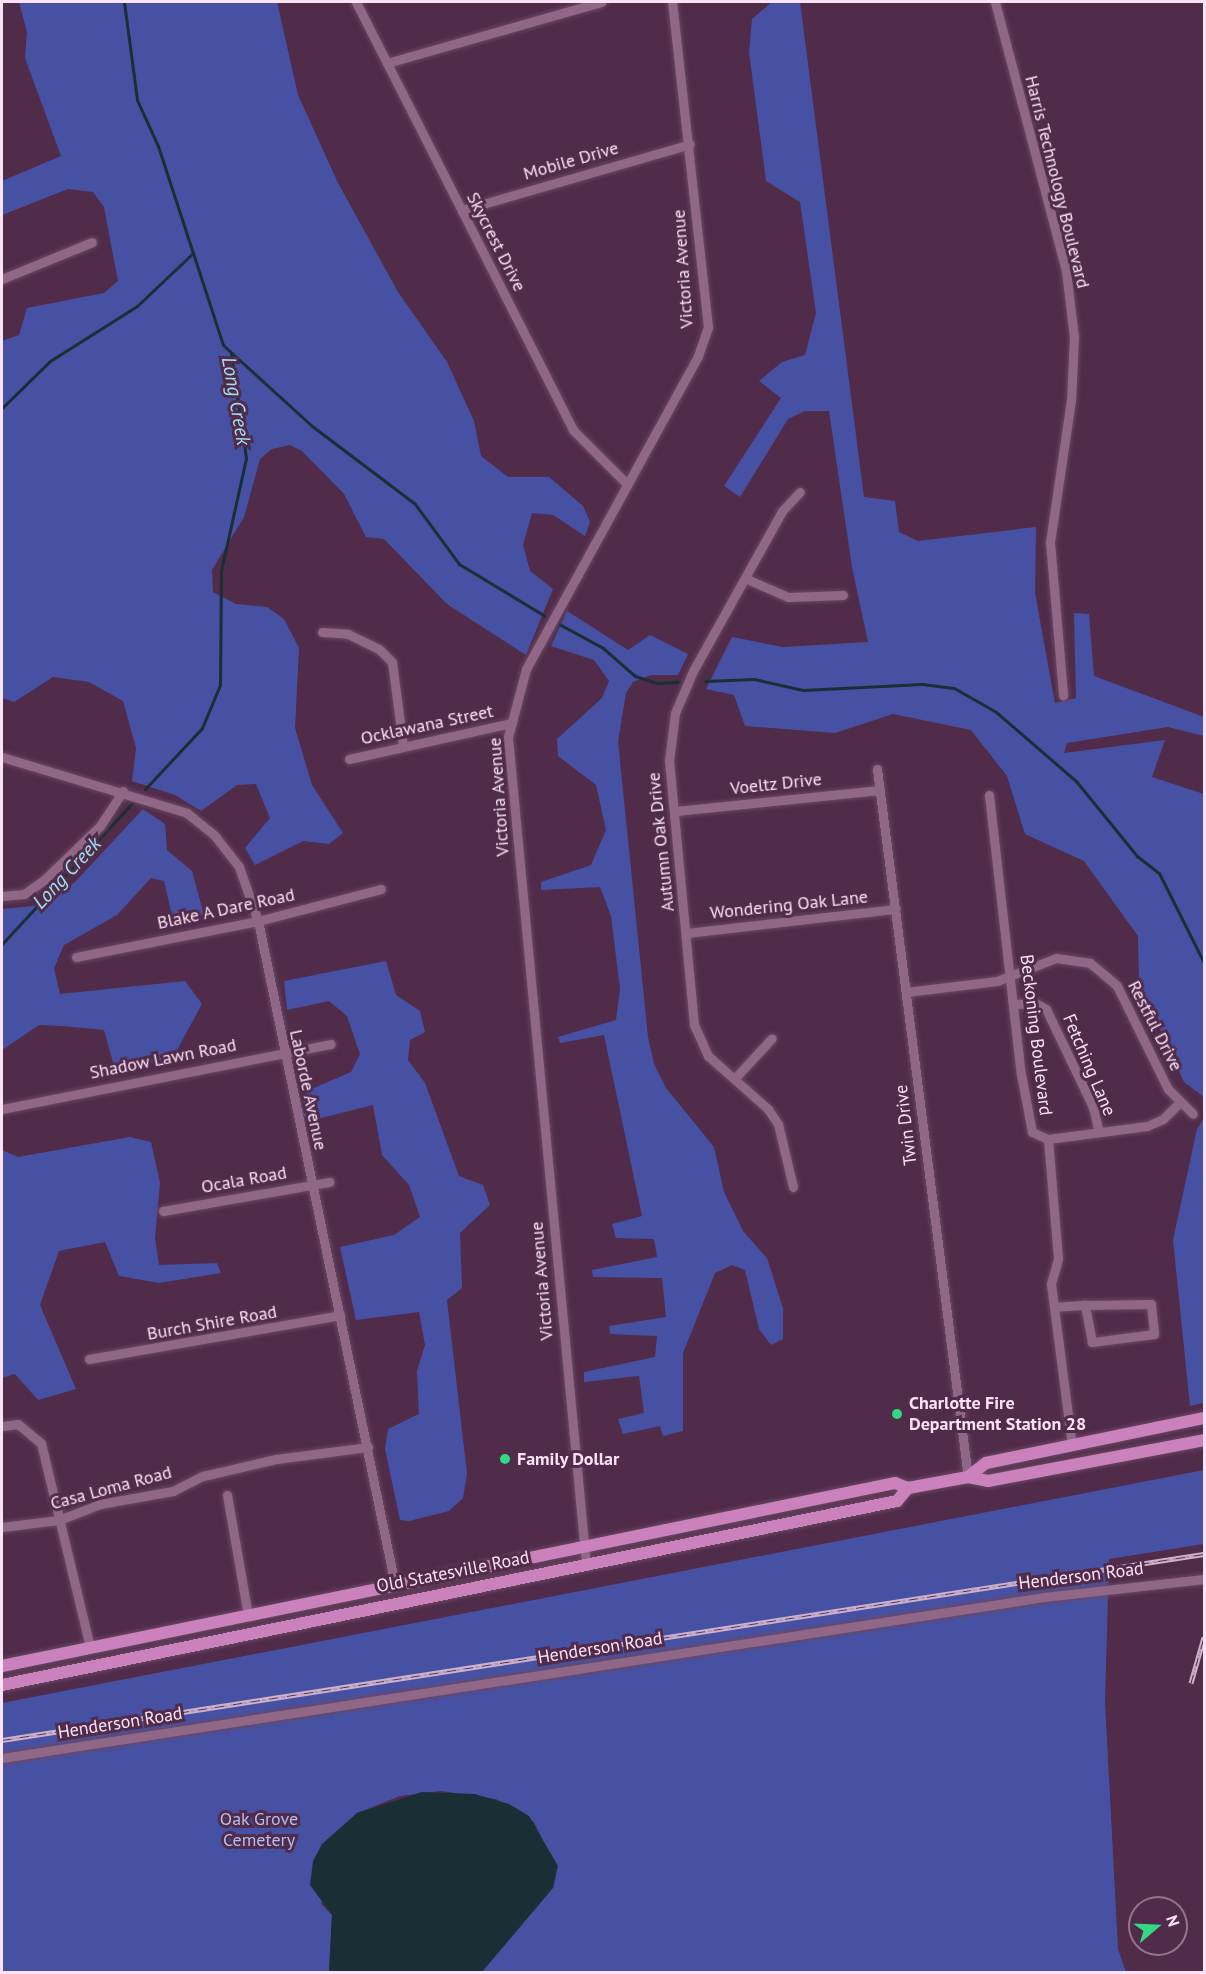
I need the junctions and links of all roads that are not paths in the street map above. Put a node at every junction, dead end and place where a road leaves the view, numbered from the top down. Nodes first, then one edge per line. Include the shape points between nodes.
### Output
1 (356, 2) edge
2 (601, 2) edge
3 (672, 2) edge
4 (995, 2) edge
5 (387, 63) junction
6 (690, 144) junction
7 (462, 210) junction
8 (92, 242) dead end
9 (2, 279) edge
10 (626, 483) junction
11 (800, 492) dead end
12 (747, 579) junction
13 (843, 595) dead end
14 (322, 632) dead end
15 (1063, 695) dead end
16 (512, 723) junction
17 (403, 745) junction
18 (2, 757) edge
19 (349, 759) dead end
20 (877, 769) dead end
21 (880, 790) junction
22 (123, 791) junction
23 (989, 795) dead end
24 (676, 811) junction
25 (381, 889) dead end
26 (2, 896) edge
27 (896, 909) junction
28 (258, 921) junction
29 (687, 933) junction
30 (76, 957) dead end
31 (1011, 975) junction
32 (906, 993) junction
33 (1016, 1004) junction
34 (772, 1038) dead end
35 (331, 1044) dead end
36 (283, 1052) junction
37 (735, 1078) junction
38 (1179, 1103) junction
39 (2, 1109) edge
40 (1193, 1114) dead end
41 (1099, 1132) junction
42 (1048, 1139) junction
43 (330, 1182) dead end
44 (312, 1185) junction
45 (793, 1187) dead end
46 (164, 1211) dead end
47 (1085, 1305) junction
48 (1054, 1307) junction
49 (340, 1315) junction
50 (89, 1359) dead end
51 (1204, 1418) edge
52 (2, 1426) edge
53 (1204, 1440) edge
54 (1072, 1446) junction
55 (368, 1447) junction
56 (968, 1477) junction
57 (908, 1488) junction
58 (227, 1495) dead end
59 (59, 1520) junction
60 (2, 1527) edge
61 (584, 1548) junction
62 (586, 1564) junction
63 (1204, 1579) edge
64 (394, 1586) junction
65 (248, 1615) junction
66 (90, 1647) junction
67 (2, 1666) edge
68 (2, 1685) edge
69 (2, 1758) edge

1 - 5 street, Skycrest Drive
2 - 5 street
3 - 6 street, Victoria Avenue
4 - 15 street, Harris Technology Boulevard via 1066,271 1074,337 1071,400 1050,542
5 - 7 street, Skycrest Drive
6 - 7 street, Mobile Drive
6 - 10 street, Victoria Avenue via 708,327 698,356
7 - 10 street, Skycrest Drive via 573,430
8 - 9 street
10 - 16 street, Victoria Avenue via 526,669
11 - 12 street, Autumn Oak Drive via 782,511
12 - 13 street via 788,597
12 - 24 street, Autumn Oak Drive via 693,670 675,713 669,761
14 - 17 street via 348,634 379,649 392,662
16 - 17 street, Ocklawana Street
16 - 61 street, Victoria Avenue via 508,737
17 - 19 street, Ocklawana Street
18 - 22 street, Laborde Avenue
20 - 21 street, Twin Drive
21 - 24 street, Voeltz Drive
21 - 27 street, Twin Drive
22 - 26 street via 100,826 24,894
22 - 28 street, Laborde Avenue via 188,813 215,836 239,867
23 - 31 street, Beckoning Boulevard
24 - 29 street, Autumn Oak Drive
25 - 28 street, Blake A Dare Road
27 - 29 street, Wondering Oak Lane
27 - 32 street, Twin Drive
28 - 30 street, Blake A Dare Road
28 - 36 street, Laborde Avenue
29 - 37 street, Autumn Oak Drive via 694,1025 700,1044
31 - 32 street, Restful Drive
31 - 33 street, Beckoning Boulevard
31 - 38 street, Restful Drive via 1056,958 1080,960 1101,969 1117,986
32 - 56 street, Twin Drive
33 - 41 street, Fetching Lane via 1035,1003 1046,1009 1093,1107
33 - 42 street, Beckoning Boulevard via 1030,1125 1032,1132
34 - 37 street
35 - 36 street, Shadow Lawn Road
36 - 39 street, Shadow Lawn Road
36 - 44 street, Laborde Avenue
37 - 45 street, Autumn Oak Drive via 778,1124
38 - 40 street, Restful Drive
38 - 41 street via 1163,1119 1147,1126
41 - 42 street
42 - 48 street, Beckoning Boulevard via 1058,1259 1051,1284
43 - 44 street, Ocala Road
44 - 46 street, Ocala Road
44 - 49 street, Laborde Avenue
47 - 47 street via 1151,1304 1154,1334 1092,1342
47 - 48 street
48 - 54 street, Beckoning Boulevard
49 - 50 street, Burch Shire Road
49 - 55 street, Laborde Avenue
51 - 54 main road, Old Statesville Road
52 - 59 street via 18,1424 41,1443
53 - 56 main road, Old Statesville Road via 988,1481
54 - 56 main road, Old Statesville Road via 986,1463
55 - 59 street, Casa Loma Road via 276,1459 203,1476 173,1491 100,1504
55 - 64 street, Laborde Avenue
56 - 57 main road, Old Statesville Road
57 - 61 main road, Old Statesville Road via 895,1483
57 - 62 main road, Old Statesville Road via 897,1500
58 - 65 street
59 - 60 street, Casa Loma Road
59 - 66 street
61 - 62 street, Victoria Avenue
61 - 64 main road, Old Statesville Road
62 - 68 main road, Old Statesville Road
63 - 69 street, Henderson Road via 1010,1602
64 - 65 main road, Old Statesville Road
65 - 66 main road, Old Statesville Road
66 - 67 main road, Old Statesville Road

